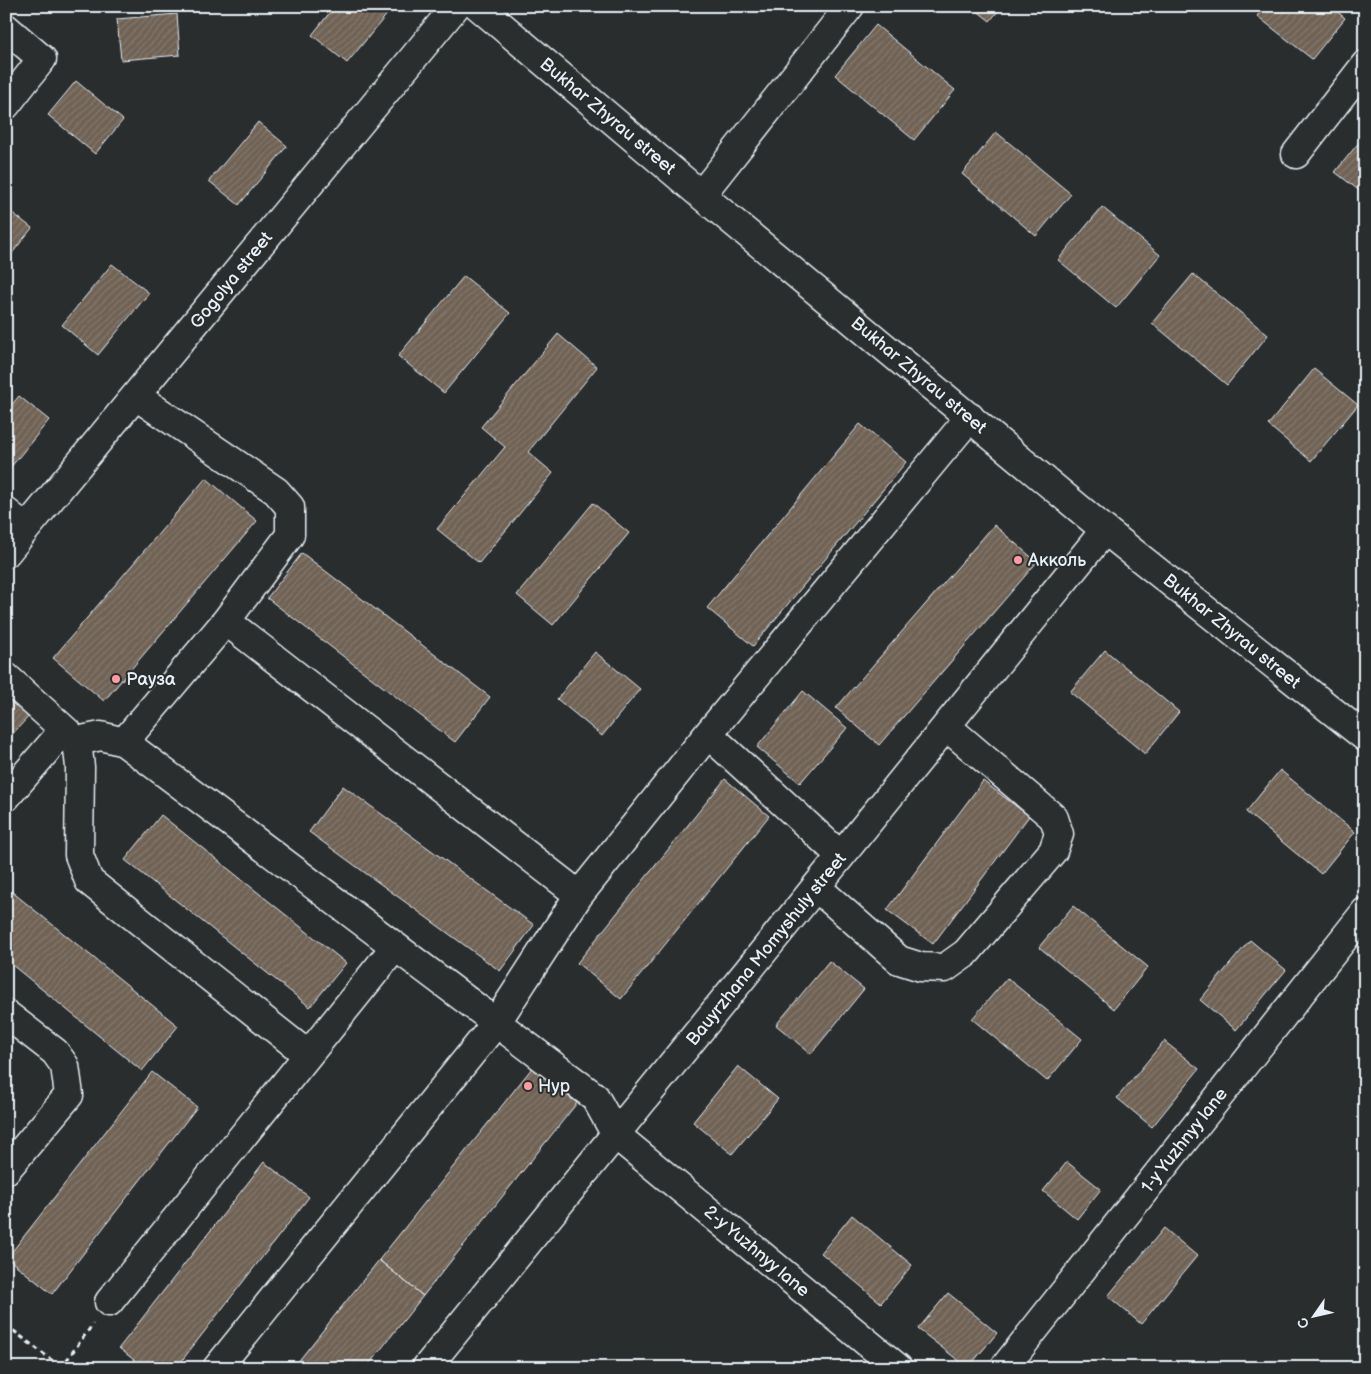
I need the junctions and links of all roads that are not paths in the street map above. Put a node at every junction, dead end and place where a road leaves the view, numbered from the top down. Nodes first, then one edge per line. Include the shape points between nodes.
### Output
1 (456, 6) edge
2 (478, 6) edge
3 (850, 6) edge
4 (6, 28) edge
5 (1365, 65) edge
6 (6, 105) edge
7 (1296, 154) dead end
8 (701, 195) junction
9 (136, 396) junction
10 (970, 417) junction
11 (16, 520) edge
12 (1105, 530) junction
13 (6, 553) edge
14 (226, 622) junction
15 (6, 677) edge
16 (946, 726) junction
17 (708, 734) junction
18 (70, 735) junction
19 (1365, 737) edge
20 (124, 742) junction
21 (6, 797) edge
22 (841, 856) junction
23 (816, 887) junction
24 (579, 895) junction
25 (1365, 912) edge
26 (395, 947) junction
27 (6, 1014) edge
28 (496, 1023) junction
29 (308, 1055) junction
30 (616, 1135) junction
31 (6, 1170) edge
32 (109, 1302) road end
33 (217, 1368) edge
34 (426, 1368) edge
35 (898, 1368) edge
36 (1004, 1368) edge

1 - 9 street, Gogolya street
2 - 8 street, Bukhar Zhyrau street
3 - 8 street
4 - 6 street via 42,58
5 - 7 street
8 - 10 street, Bukhar Zhyrau street
9 - 11 street, Gogolya street
9 - 14 street via 276,491 290,507 290,535
10 - 12 street, Bukhar Zhyrau street
10 - 17 street
11 - 13 street, Gogolya street
12 - 16 street, Bauyrzhana Momyshuly street
12 - 19 street, Bukhar Zhyrau street
14 - 20 street
14 - 24 street
15 - 18 street
16 - 22 street, Bauyrzhana Momyshuly street
16 - 23 street via 1054,818 1059,834 1054,851 966,953 945,968 921,967 899,960
17 - 22 street
17 - 24 street
18 - 20 street via 101,736
18 - 21 street
18 - 29 street via 80,767 79,855 89,881
20 - 26 street
22 - 23 street, Bauyrzhana Momyshuly street
23 - 30 street, Bauyrzhana Momyshuly street
24 - 28 street
25 - 36 street, 1-y Yuzhnyy lane
26 - 28 street
26 - 29 street
27 - 31 street via 55,1052 65,1066 69,1095
28 - 30 street via 595,1097
28 - 33 street
29 - 32 street
30 - 34 street, Bauyrzhana Momyshuly street
30 - 35 street, 2-y Yuzhnyy lane

